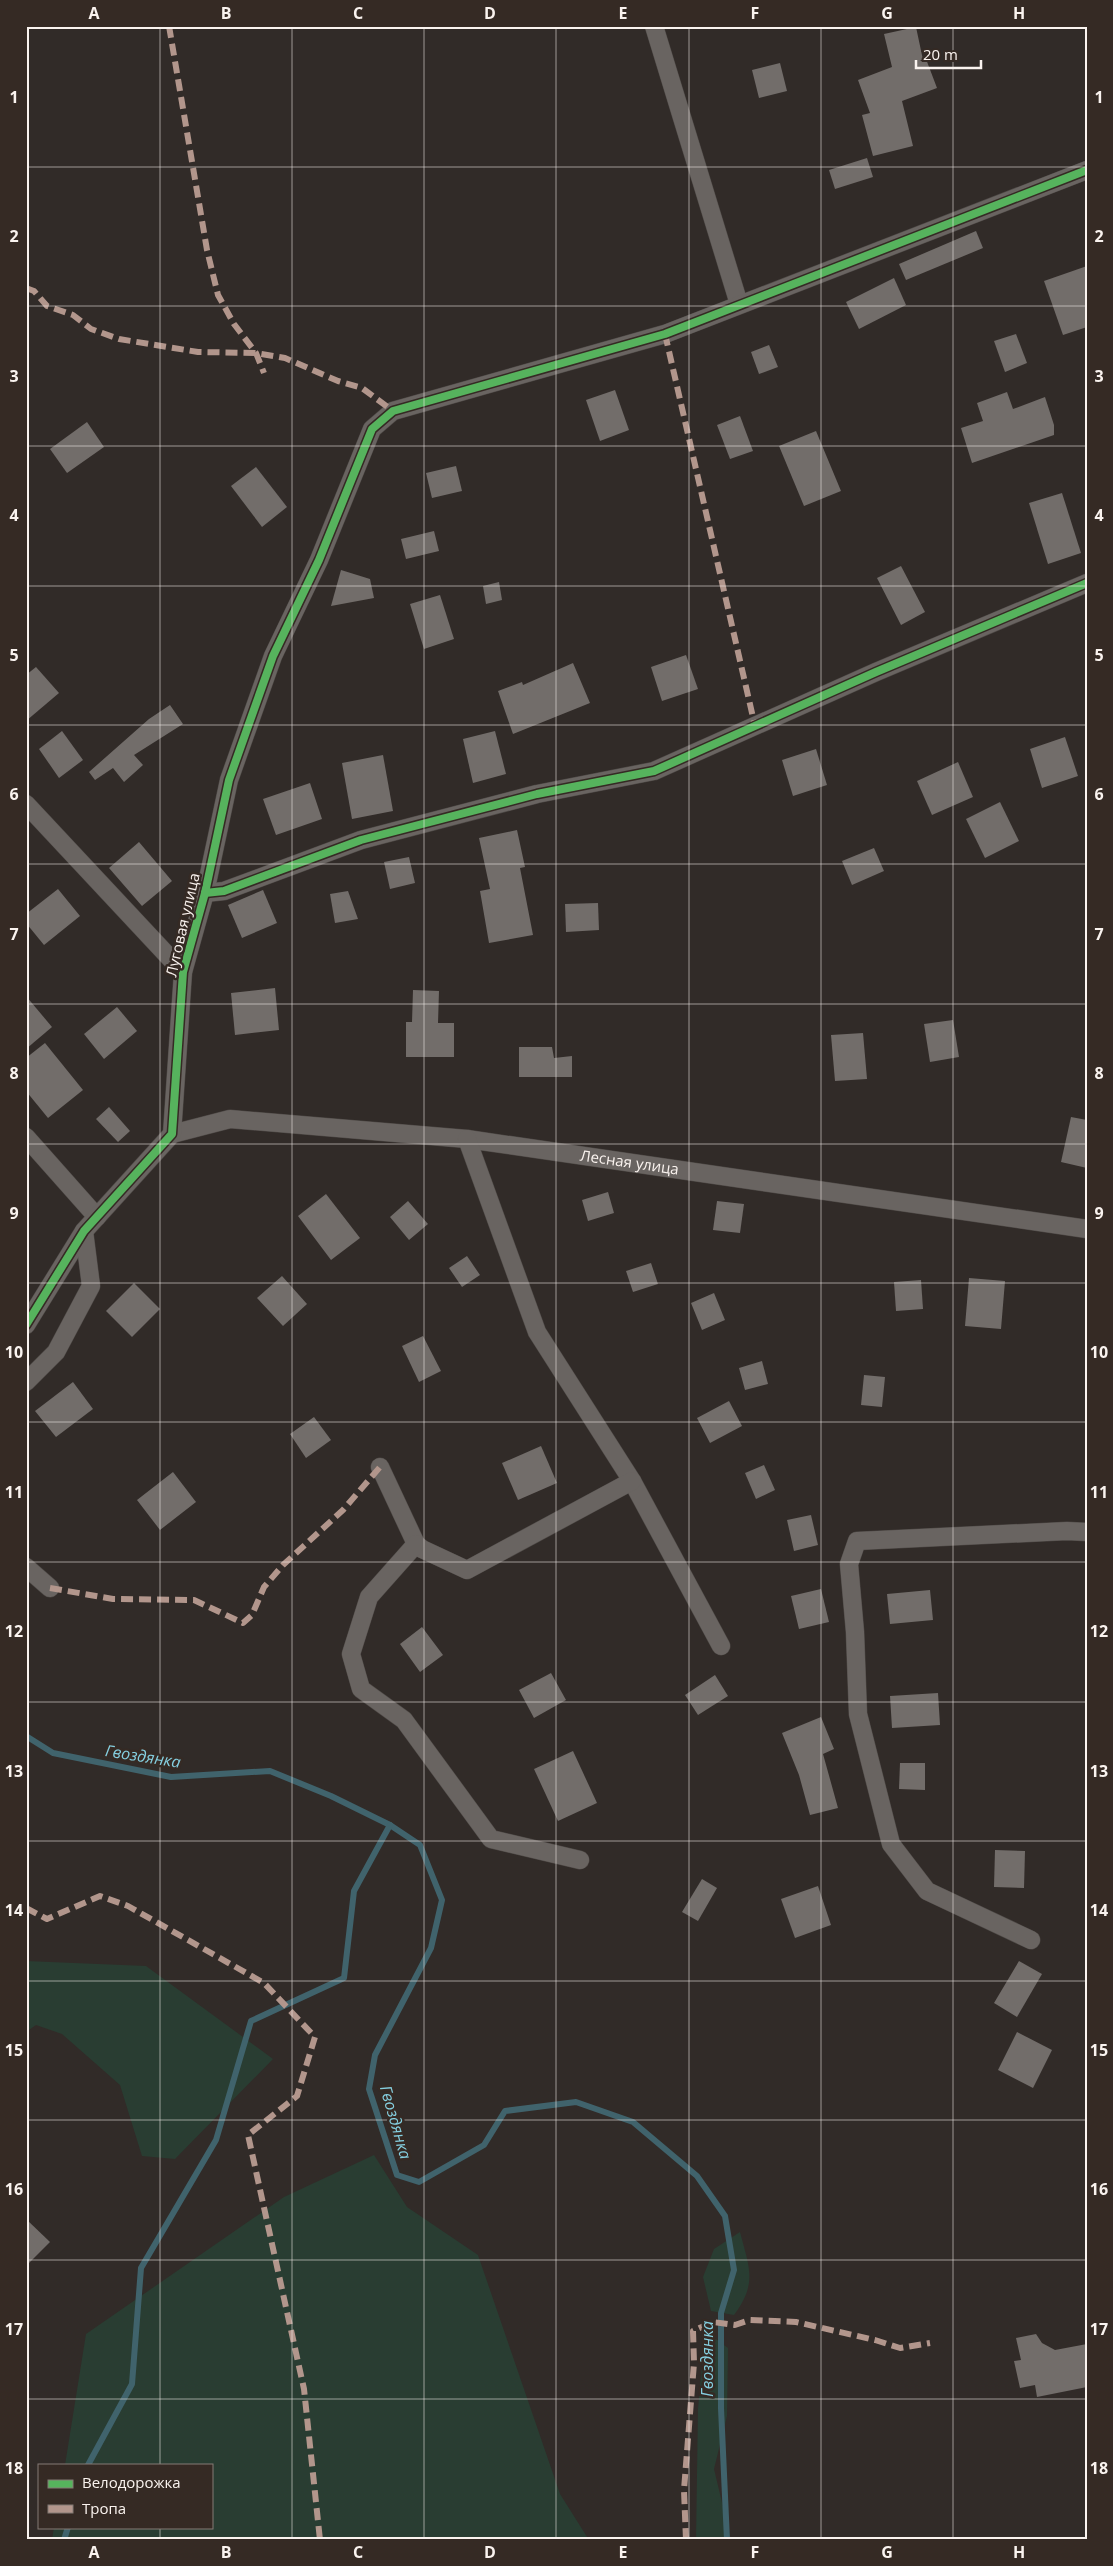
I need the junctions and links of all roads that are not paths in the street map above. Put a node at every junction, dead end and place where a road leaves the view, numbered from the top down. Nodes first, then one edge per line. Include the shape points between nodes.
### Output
1 (654, 26) edge
2 (1087, 170) edge
3 (739, 304) junction
4 (1087, 583) edge
5 (26, 804) edge
6 (205, 893) junction
7 (183, 972) junction
8 (172, 1134) junction
9 (26, 1137) edge
10 (467, 1139) junction
11 (97, 1216) junction
12 (1087, 1229) edge
13 (84, 1231) junction
14 (26, 1325) edge
15 (26, 1382) edge
16 (380, 1467) dead end
17 (632, 1481) junction
18 (1087, 1532) edge
19 (416, 1544) junction
20 (26, 1567) edge
21 (50, 1588) dead end
22 (721, 1646) dead end
23 (580, 1860) dead end
24 (1031, 1940) dead end

1 - 3 street
2 - 3 street, Луговая улица
3 - 6 street, Луговая улица via 665,334 393,412 372,429 319,560 273,656 229,780
4 - 6 street via 654,771 537,794 361,840 224,890
5 - 7 street
6 - 7 street, Луговая улица
7 - 8 street, Луговая улица
8 - 10 street, Лесная улица via 230,1119
8 - 11 street
9 - 11 street
10 - 12 street, Лесная улица
10 - 17 street via 536,1332
11 - 13 street
13 - 14 street
13 - 15 street via 91,1286 56,1352
16 - 19 street
17 - 19 street via 467,1570
17 - 22 street
18 - 24 street via 857,1541 849,1564 858,1714 891,1844 927,1891
19 - 23 street via 369,1597 350,1654 361,1689 404,1720 491,1839
20 - 21 street

